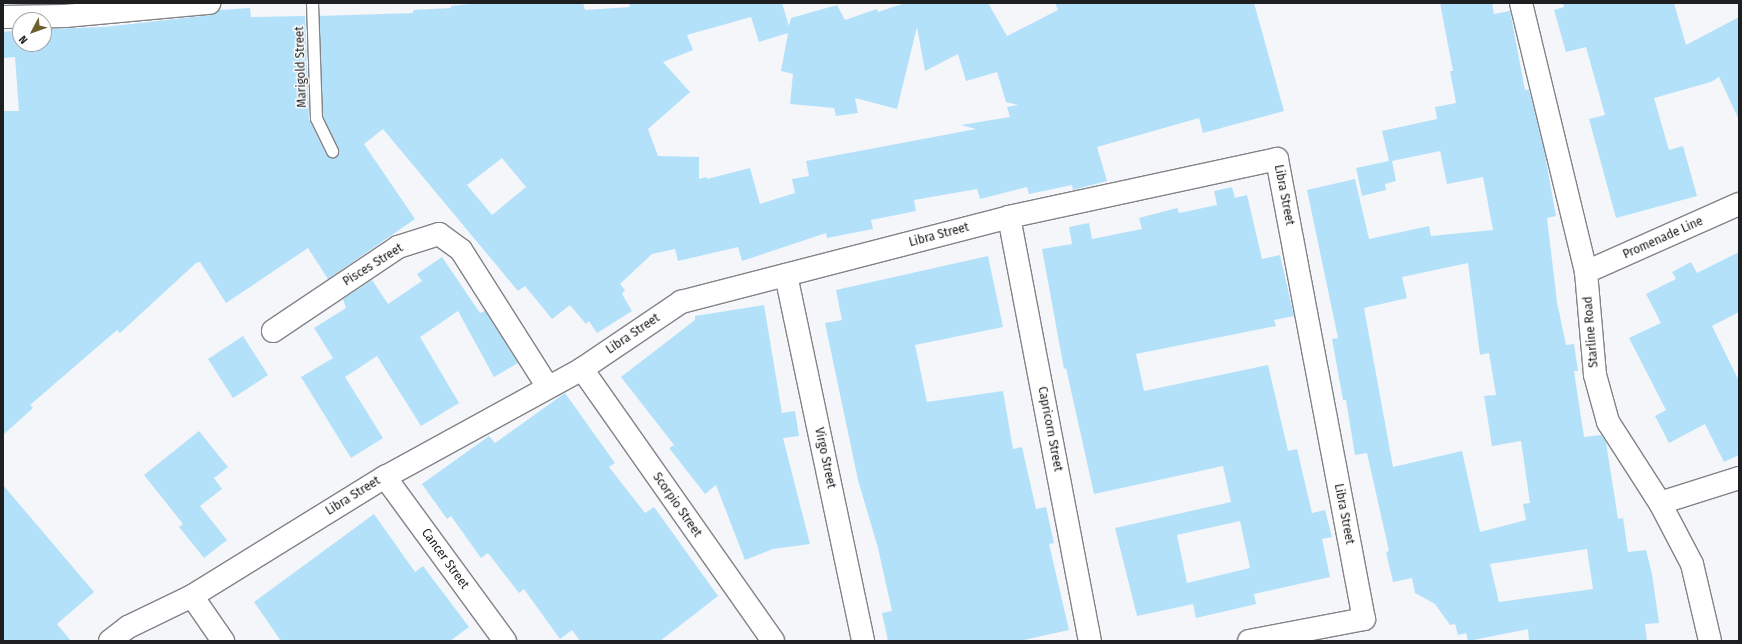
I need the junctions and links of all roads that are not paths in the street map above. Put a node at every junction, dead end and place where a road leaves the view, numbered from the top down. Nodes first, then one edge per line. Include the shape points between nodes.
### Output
1 (209, 3) edge
2 (312, 3) edge
3 (1521, 3) edge
4 (3, 17) edge
5 (332, 151) dead end
6 (1739, 204) edge
7 (1010, 217) junction
8 (1586, 272) junction
9 (786, 275) junction
10 (273, 331) dead end
11 (582, 369) junction
12 (548, 387) junction
13 (385, 477) junction
14 (1739, 478) edge
15 (1660, 503) junction
16 (192, 596) junction
17 (110, 641) edge
18 (224, 641) edge
19 (505, 641) edge
20 (773, 641) edge
21 (863, 641) edge
22 (1090, 641) edge
23 (1249, 641) edge
24 (1710, 641) edge

1 - 4 street via 65,16
2 - 5 lane, Marigold Street via 316,118
3 - 8 street, Starline Road
6 - 8 street, Promenade Line
7 - 9 street, Libra Street
7 - 22 street, Capricorn Street
7 - 23 street, Libra Street via 1277,159 1364,619
8 - 15 street, Starline Road via 1595,375 1608,422
9 - 11 street, Libra Street via 680,302
9 - 21 street, Virgo Street
10 - 12 street, Pisces Street via 398,247 439,234 461,250
11 - 12 street, Libra Street
11 - 20 street, Scorpio Street
12 - 13 street, Libra Street
13 - 16 street, Libra Street
13 - 19 street, Cancer Street
14 - 15 street
15 - 24 street, Starline Road via 1692,564
16 - 17 street, Libra Street via 128,627
16 - 18 street

